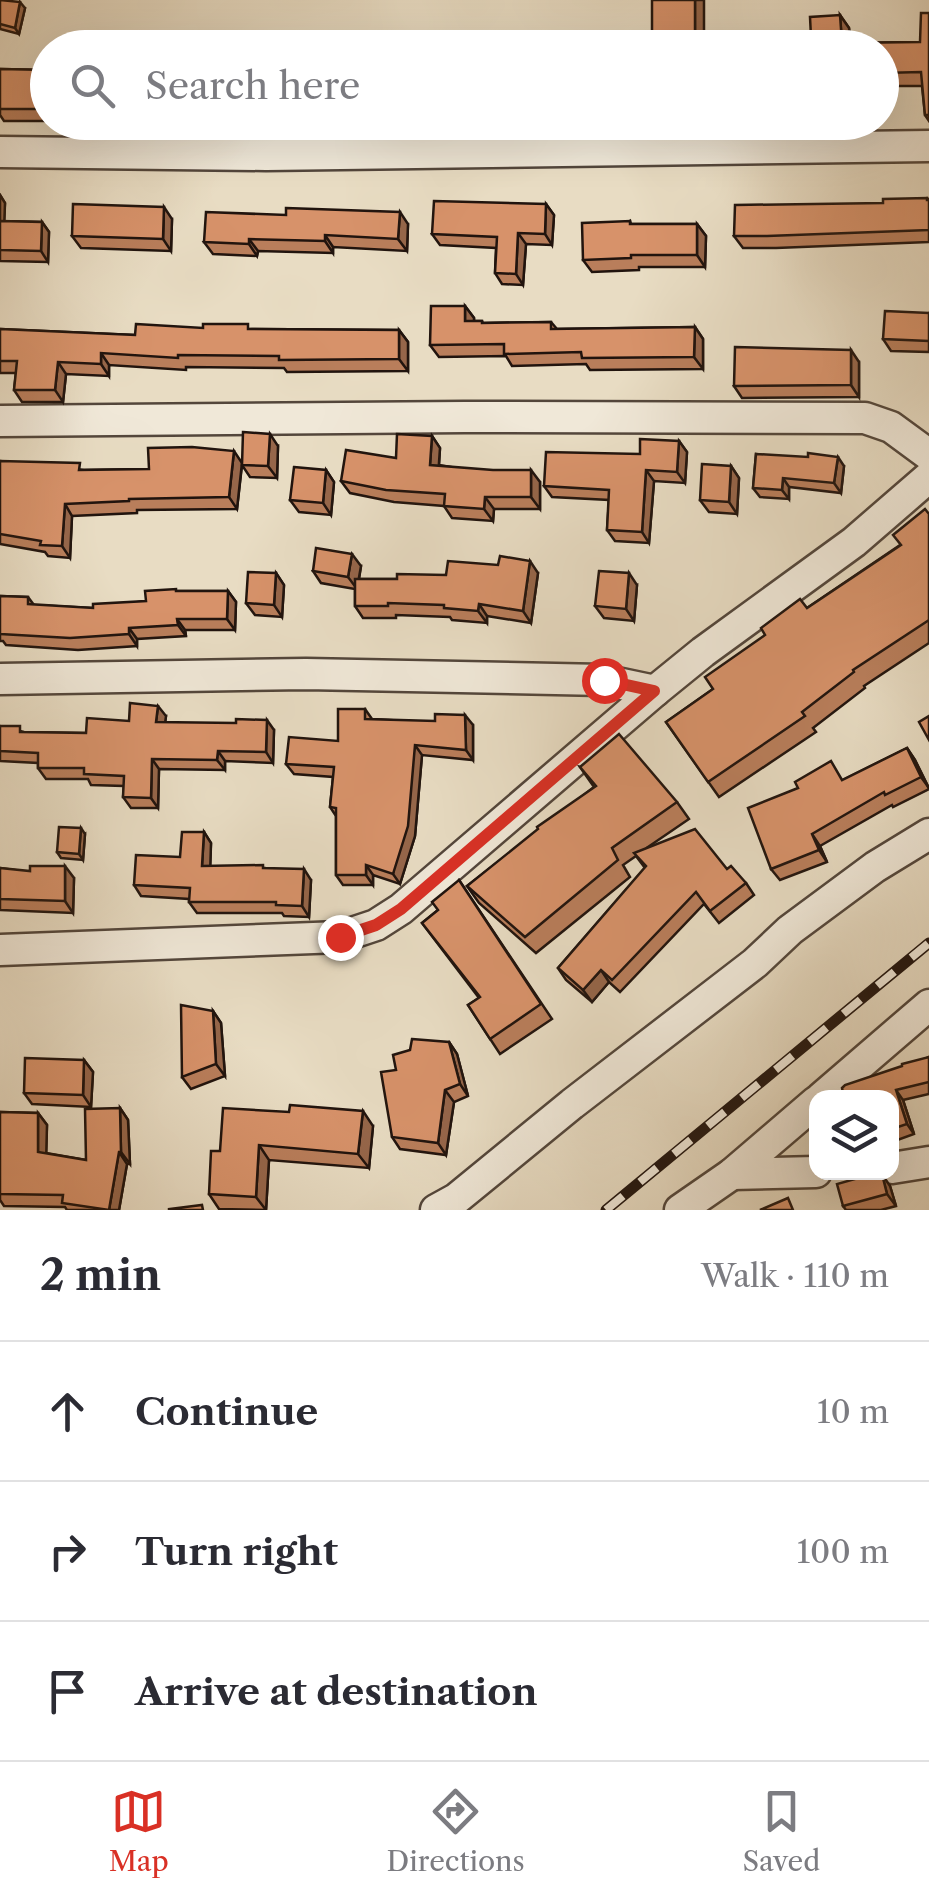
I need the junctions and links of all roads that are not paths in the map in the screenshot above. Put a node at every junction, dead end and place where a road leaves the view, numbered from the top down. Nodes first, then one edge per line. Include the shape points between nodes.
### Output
1 (929, 146) edge
2 (0, 152) edge
3 (0, 421) edge
4 (929, 455) edge
5 (929, 478) edge
6 (0, 680) edge
7 (654, 691) junction
8 (929, 834) edge
9 (0, 950) edge
10 (929, 1005) edge
11 (831, 1090) edge
12 (809, 1109) edge
13 (929, 1162) edge
14 (899, 1167) edge
15 (809, 1172) edge
16 (732, 1174) junction
17 (436, 1210) edge
18 (680, 1210) edge

1 - 2 street
3 - 4 street via 864,418
5 - 7 street
6 - 7 street via 325,674 604,680
7 - 9 street via 376,925 340,937
8 - 17 street via 790,930
10 - 11 street
12 - 16 street
13 - 14 street
15 - 16 street
16 - 18 street

